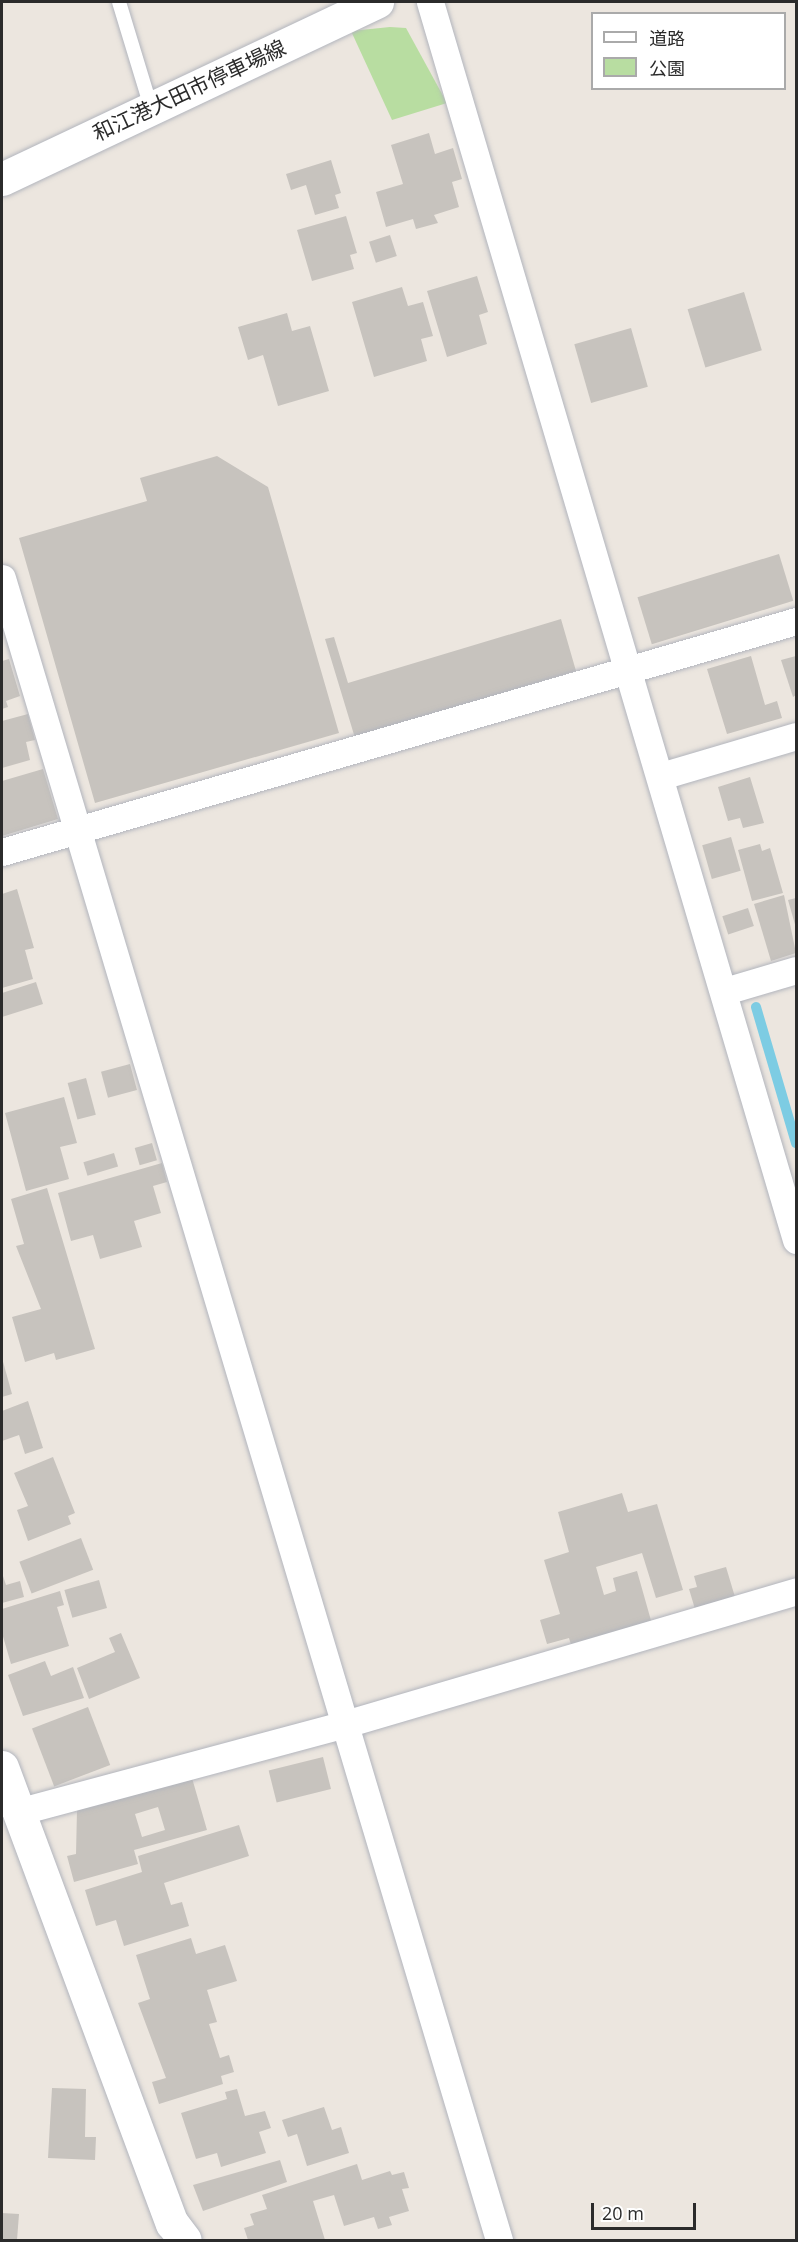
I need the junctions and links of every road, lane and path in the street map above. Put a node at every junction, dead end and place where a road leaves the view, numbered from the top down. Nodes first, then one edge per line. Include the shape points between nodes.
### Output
1 (119, 2) edge
2 (377, 2) edge
3 (430, 2) edge
4 (151, 107) junction
5 (2, 179) edge
6 (2, 578) edge
7 (796, 621) edge
8 (630, 671) junction
9 (796, 736) edge
10 (661, 776) junction
11 (77, 831) junction
12 (2, 852) edge
13 (796, 970) edge
14 (724, 991) junction
15 (796, 1240) edge
16 (796, 1591) edge
17 (342, 1725) junction
18 (2, 1767) edge
19 (11, 1806) edge
20 (185, 2241) edge
21 (499, 2241) edge

1 - 4 lane
2 - 4 street, 和江港大田市停車場線
3 - 8 street
4 - 5 street, 和江港大田市停車場線
6 - 11 street
7 - 8 street
8 - 10 street
8 - 11 street
9 - 10 street
10 - 14 street
11 - 12 street
11 - 17 street
13 - 14 street
14 - 15 street
16 - 17 street
17 - 19 street
17 - 21 street
18 - 19 street
19 - 20 street via 165,2204

